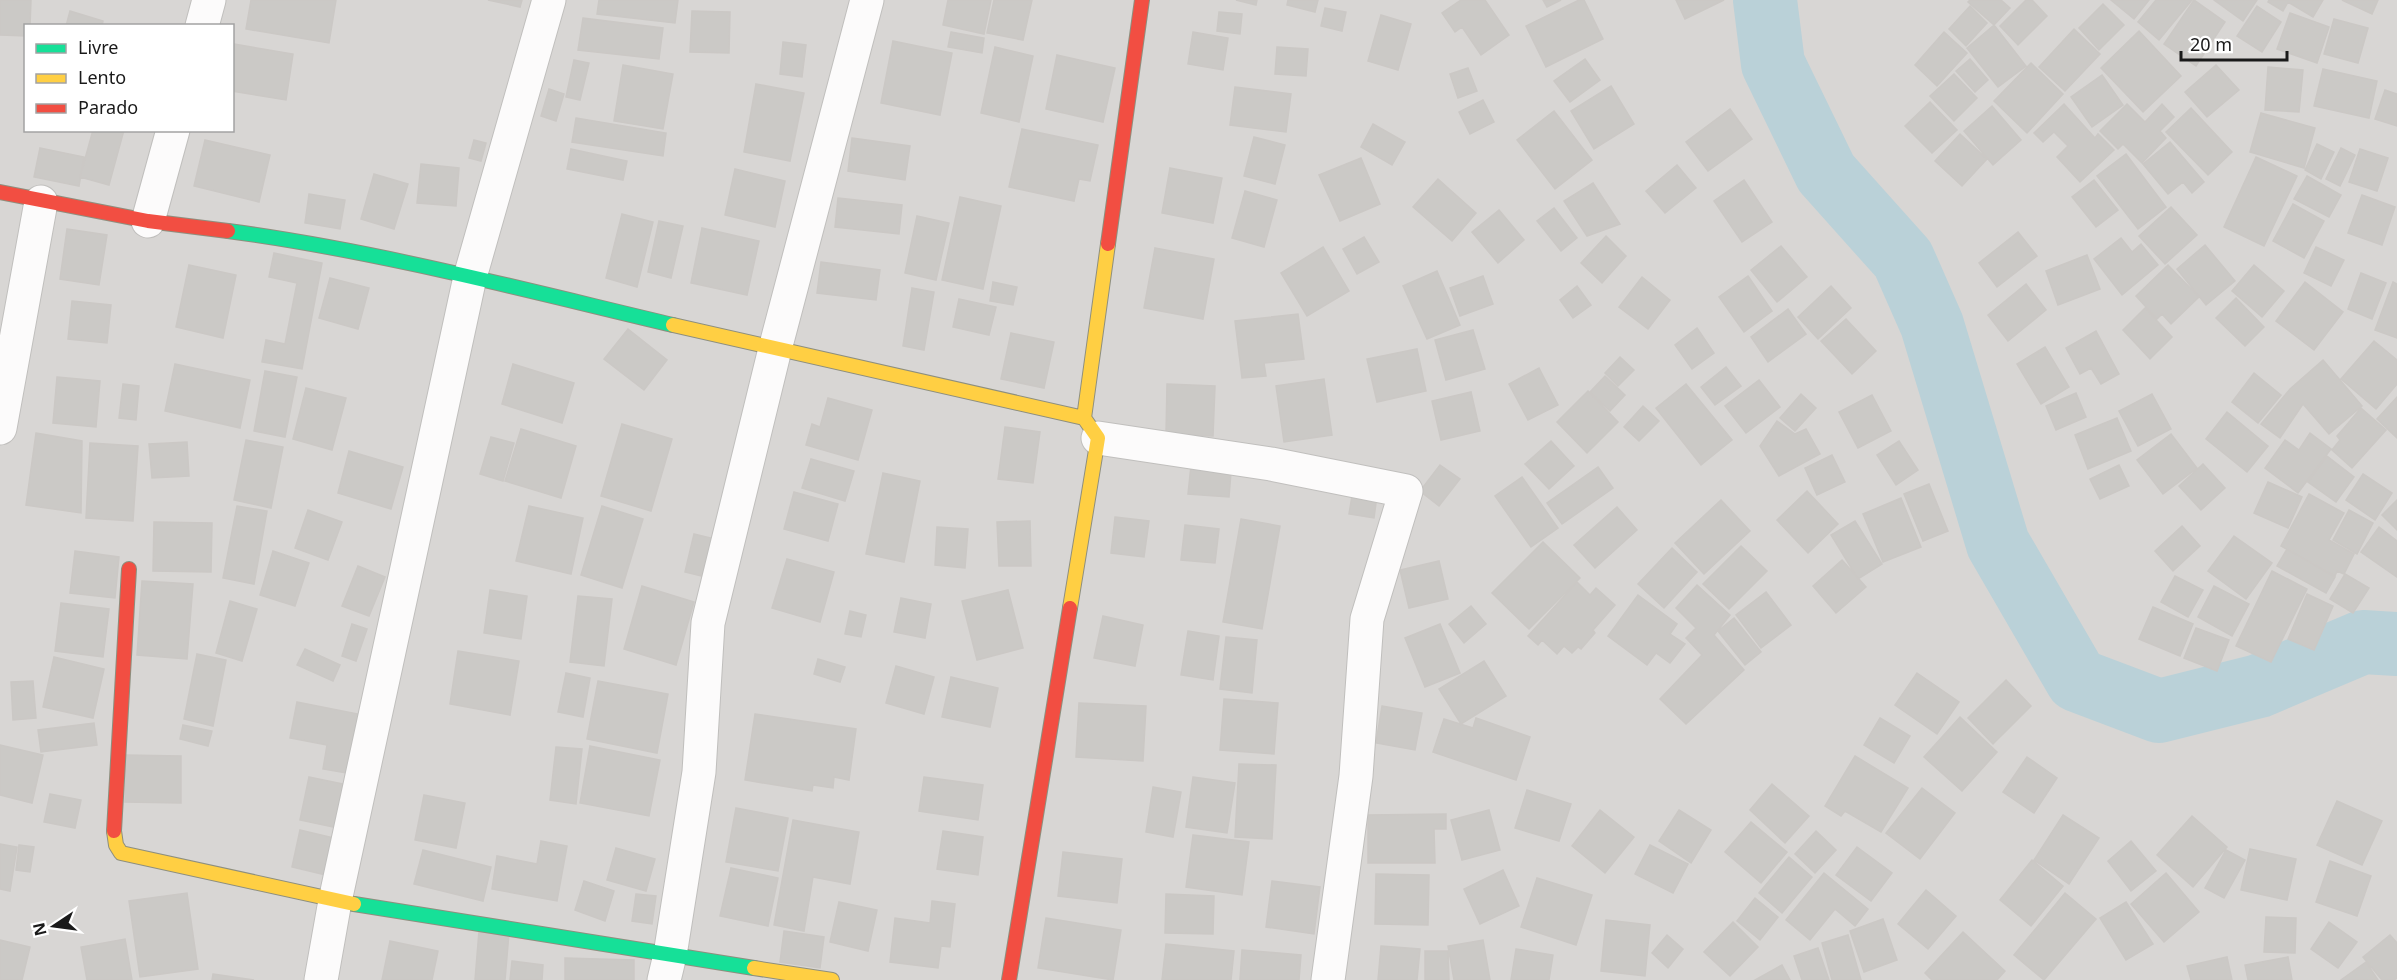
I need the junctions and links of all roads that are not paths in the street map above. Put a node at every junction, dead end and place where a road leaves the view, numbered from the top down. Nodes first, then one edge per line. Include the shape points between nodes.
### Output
1 (208, 0) edge
2 (549, 0) edge
3 (867, 0) edge
4 (1142, 0) edge
5 (202, 24) edge
6 (172, 132) edge
7 (0, 192) edge
8 (41, 202) junction
9 (148, 221) junction
10 (470, 277) junction
11 (775, 349) junction
12 (0, 428) edge
13 (1091, 428) junction
14 (129, 568) dead end
15 (335, 902) junction
16 (667, 967) edge
17 (321, 980) edge
18 (832, 980) edge
19 (1009, 980) edge
20 (1328, 980) edge

1 - 5 street
2 - 10 street
3 - 11 street
4 - 13 street
6 - 9 street
7 - 8 street
8 - 9 street
8 - 12 street
9 - 10 street via 295,240
10 - 11 street
10 - 15 street
11 - 13 street
11 - 16 street via 708,623 699,772
13 - 19 street
13 - 20 street via 1406,491 1367,619 1356,776
14 - 15 street via 116,845 121,853
15 - 16 street
15 - 17 street
16 - 18 street

